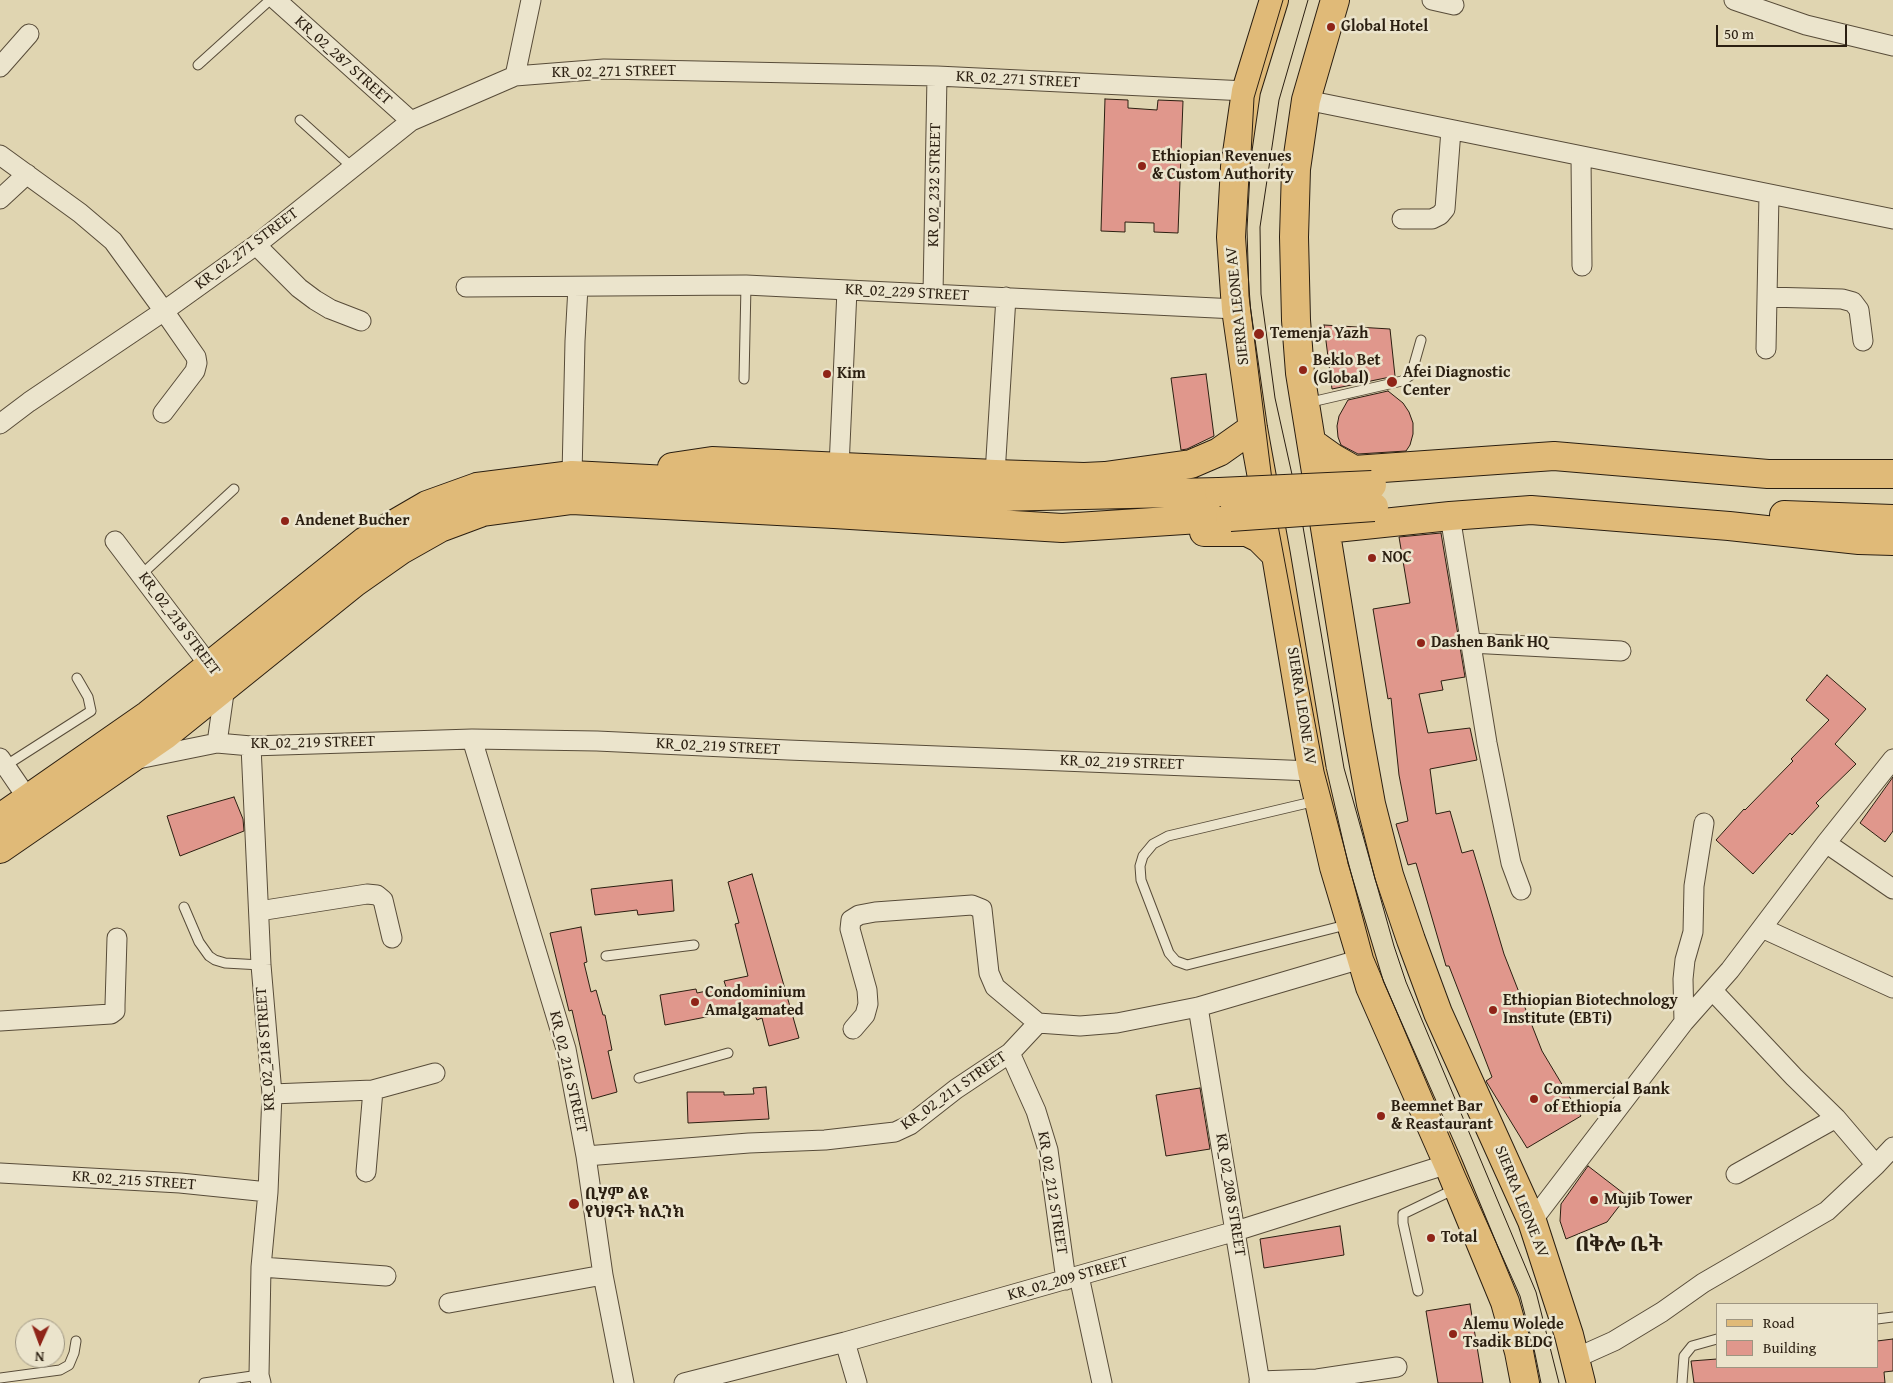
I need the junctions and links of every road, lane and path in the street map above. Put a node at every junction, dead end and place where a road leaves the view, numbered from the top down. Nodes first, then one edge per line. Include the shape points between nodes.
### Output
1 (270, 0) edge
2 (276, 0) edge
3 (531, 0) edge
4 (1274, 0) edge
5 (1335, 0) edge
6 (1432, 0) edge
7 (1734, 0) edge
8 (1454, 6) dead end
9 (29, 34) dead end
10 (1893, 46) edge
11 (198, 65) dead end
12 (0, 67) edge
13 (515, 76) junction
14 (937, 76) junction
15 (1246, 91) junction
16 (1306, 100) junction
17 (300, 120) dead end
18 (411, 121) junction
19 (1452, 130) junction
20 (0, 155) edge
21 (1581, 156) junction
22 (352, 167) junction
23 (27, 174) junction
24 (1770, 194) junction
25 (0, 199) edge
26 (1402, 219) dead end
27 (1893, 219) edge
28 (256, 245) junction
29 (1582, 266) dead end
30 (746, 285) junction
31 (466, 287) dead end
32 (578, 287) junction
33 (847, 290) junction
34 (933, 294) junction
35 (1767, 297) junction
36 (1006, 298) junction
37 (1236, 309) junction
38 (164, 311) junction
39 (361, 321) dead end
40 (1421, 340) dead end
41 (1863, 341) dead end
42 (1766, 349) dead end
43 (744, 378) dead end
44 (1305, 403) junction
45 (163, 413) dead end
46 (0, 424) edge
47 (1253, 428) junction
48 (1312, 444) junction
49 (839, 467) junction
50 (995, 474) junction
51 (1893, 474) edge
52 (572, 475) junction
53 (647, 478) junction
54 (234, 489) dead end
55 (1893, 493) edge
56 (1373, 496) junction
57 (622, 503) junction
58 (1450, 516) junction
59 (1893, 519) edge
60 (1326, 529) junction
61 (115, 541) dead end
62 (1893, 541) edge
63 (1276, 555) junction
64 (142, 574) junction
65 (1470, 643) junction
66 (1621, 651) dead end
67 (217, 676) junction
68 (77, 678) dead end
69 (472, 739) junction
70 (217, 743) junction
71 (251, 746) junction
72 (1893, 759) edge
73 (125, 761) junction
74 (3, 762) edge
75 (1312, 771) junction
76 (28, 799) junction
77 (1318, 800) junction
78 (0, 818) edge
79 (1704, 823) dead end
80 (1826, 843) junction
81 (0, 849) edge
82 (1893, 889) edge
83 (1521, 890) dead end
84 (184, 907) dead end
85 (259, 911) junction
86 (1351, 924) junction
87 (1762, 928) junction
88 (117, 938) dead end
89 (392, 938) dead end
90 (694, 945) dead end
91 (606, 956) dead end
92 (1361, 959) junction
93 (261, 964) junction
94 (1893, 988) edge
95 (1713, 991) junction
96 (1198, 1007) junction
97 (0, 1021) edge
98 (1684, 1022) junction
99 (1038, 1023) junction
100 (853, 1029) dead end
101 (728, 1053) dead end
102 (1010, 1053) junction
103 (435, 1073) dead end
104 (639, 1078) dead end
105 (373, 1090) junction
106 (272, 1094) junction
107 (1836, 1118) junction
108 (1893, 1147) edge
109 (586, 1156) junction
110 (1876, 1165) junction
111 (366, 1172) dead end
112 (0, 1173) edge
113 (1736, 1174) dead end
114 (1453, 1175) junction
115 (268, 1192) junction
116 (1532, 1221) junction
117 (1236, 1231) junction
118 (261, 1267) junction
119 (604, 1275) junction
120 (386, 1276) dead end
121 (1072, 1278) junction
122 (1418, 1291) dead end
123 (449, 1303) dead end
124 (1893, 1317) edge
125 (1878, 1319) edge
126 (1716, 1339) edge
127 (76, 1341) dead end
128 (845, 1342) junction
129 (1397, 1367) dead end
130 (1579, 1370) edge
131 (0, 1378) edge
132 (260, 1379) edge
133 (1260, 1382) edge
134 (204, 1383) edge
135 (624, 1383) edge
136 (684, 1383) edge
137 (858, 1383) edge
138 (1102, 1383) edge
139 (1525, 1383) edge
140 (1682, 1383) edge

1 - 11 lane
2 - 18 street, KR_02_287 STREET
3 - 13 street
4 - 15 main road, SIERRA LEONE AV
5 - 16 main road, SIERRA LEONE AV
6 - 8 street
7 - 10 street via 1806,25
9 - 12 street
13 - 14 street, KR_02_271 STREET via 604,69
13 - 18 street, KR_02_271 STREET
14 - 15 street, KR_02_271 STREET
14 - 34 street, KR_02_232 STREET
15 - 37 main road, SIERRA LEONE AV via 1235,167 1231,237
16 - 19 street
16 - 44 main road, SIERRA LEONE AV via 1296,168 1294,237 1296,320
17 - 22 lane
18 - 22 street, KR_02_271 STREET
19 - 21 street
19 - 26 street via 1445,209 1432,219
20 - 23 street
21 - 24 street
21 - 29 street
22 - 28 street, KR_02_271 STREET
23 - 25 street
23 - 38 street via 113,241
24 - 27 street
24 - 35 street
28 - 38 street, KR_02_271 STREET
28 - 39 street via 315,300
30 - 32 street, KR_02_229 STREET
30 - 33 street, KR_02_229 STREET
30 - 43 lane
31 - 32 street, KR_02_229 STREET
32 - 52 street
33 - 34 street, KR_02_229 STREET
33 - 49 street
34 - 36 street, KR_02_229 STREET
35 - 41 street via 1853,302 1859,310
35 - 42 street
36 - 37 street, KR_02_229 STREET
36 - 50 street
37 - 47 main road, SIERRA LEONE AV
38 - 45 street via 198,364
38 - 46 street, KR_02_271 STREET
40 - 44 lane via 1411,375 1402,381
44 - 48 main road, SIERRA LEONE AV
47 - 50 main road via 1219,452 1191,464 1084,477
47 - 63 main road, SIERRA LEONE AV
48 - 51 main road via 1354,470 1554,456 1768,474
48 - 60 main road, SIERRA LEONE AV
49 - 50 main road
49 - 53 main road via 712,461 664,469
52 - 53 main road
52 - 67 main road via 477,487 427,504 365,541
53 - 56 main road, bridge via 994,497 1220,492
54 - 64 lane
55 - 56 main road via 1554,472
56 - 57 main road, bridge via 1230,517 1062,528
56 - 59 main road via 1563,498 1746,513
57 - 63 main road via 662,519 691,524 1031,542 1246,532 1259,538
57 - 67 main road via 572,500 515,507 484,512 440,528 401,550
58 - 60 main road
58 - 62 main road via 1531,510
58 - 65 street
60 - 116 main road, SIERRA LEONE AV via 1371,804 1389,875 1438,1013
61 - 64 street, KR_02_218 STREET
63 - 75 main road, SIERRA LEONE AV
64 - 67 street, KR_02_218 STREET
65 - 66 street
65 - 83 street via 1511,863
67 - 70 street, KR_02_218 STREET
67 - 73 main road via 164,736
67 - 76 main road via 148,715
68 - 74 lane via 88,696 91,711
69 - 71 street, KR_02_219 STREET
69 - 75 street, KR_02_219 STREET via 597,741
69 - 109 street, KR_02_216 STREET via 566,1049
70 - 71 street, KR_02_219 STREET
70 - 73 street, KR_02_219 STREET
71 - 85 street, KR_02_218 STREET
72 - 80 street
73 - 81 main road
74 - 76 street
75 - 77 main road, SIERRA LEONE AV
76 - 78 main road
77 - 86 main road, SIERRA LEONE AV
77 - 86 lane via 1168,836 1143,856 1141,880 1169,953 1176,961 1187,965
79 - 98 street via 1694,886 1692,932 1683,979
80 - 82 street
80 - 87 street
84 - 93 lane via 198,942 209,956 225,963
85 - 89 street via 377,895 383,900
85 - 93 street, KR_02_218 STREET
86 - 92 main road, SIERRA LEONE AV
87 - 94 street
87 - 95 street
88 - 97 street via 115,1005 111,1014
90 - 91 lane
92 - 96 street
92 - 114 main road, SIERRA LEONE AV
93 - 106 street, KR_02_218 STREET
95 - 98 street
95 - 107 street
96 - 99 street via 1117,1023 1080,1026
96 - 117 street, KR_02_208 STREET
98 - 116 street
99 - 100 street via 995,987 988,973 982,909 972,905 875,912 851,920 850,929 868,1004 865,1014
99 - 102 street, KR_02_211 STREET
101 - 104 lane
102 - 109 street, KR_02_211 STREET via 956,1088 910,1125 895,1132 825,1140
102 - 121 street, KR_02_212 STREET via 1036,1111 1048,1150
103 - 105 street
105 - 106 street
105 - 111 street
106 - 115 street, KR_02_218 STREET
107 - 110 street
107 - 113 street
108 - 110 street
109 - 119 street, KR_02_216 STREET
110 - 130 street via 1827,1211 1703,1283 1614,1341
112 - 115 street, KR_02_215 STREET via 143,1180
114 - 117 street, KR_02_209 STREET
114 - 122 lane via 1403,1214
114 - 139 main road, SIERRA LEONE AV via 1504,1302
115 - 118 street, KR_02_218 STREET
116 - 130 main road, SIERRA LEONE AV
117 - 121 street, KR_02_209 STREET
117 - 133 street, KR_02_208 STREET
118 - 120 street
118 - 132 street, KR_02_218 STREET
119 - 123 street
119 - 135 street, KR_02_216 STREET
121 - 128 street, KR_02_209 STREET
121 - 138 street, KR_02_212 STREET
124 - 125 lane
126 - 140 lane via 1692,1346 1684,1356
127 - 131 lane via 69,1365 60,1370
128 - 136 street, KR_02_209 STREET
128 - 137 street
129 - 133 street via 1317,1379
132 - 134 lane

